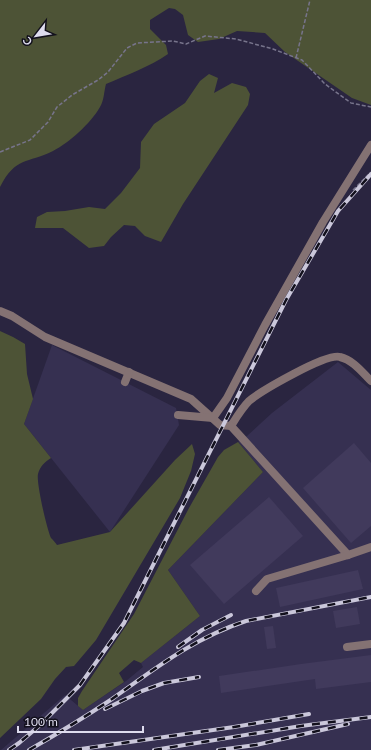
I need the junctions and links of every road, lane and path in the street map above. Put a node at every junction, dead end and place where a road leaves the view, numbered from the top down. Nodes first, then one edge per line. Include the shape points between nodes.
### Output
1 (310, 0) edge
2 (296, 58) junction
3 (371, 107) edge
4 (371, 144) edge
5 (0, 152) edge
6 (0, 311) edge
7 (130, 372) junction
8 (371, 381) edge
9 (125, 382) dead end
10 (178, 414) dead end
11 (212, 418) junction
12 (231, 426) junction
13 (371, 547) edge
14 (348, 555) junction
15 (256, 591) dead end
16 (371, 644) edge
17 (347, 647) dead end

1 - 2 path
2 - 3 path via 302,60 325,84 351,103
2 - 5 path via 236,39 205,36 186,44 173,41 137,43 127,48 108,72 98,80 57,107 48,122 30,140
4 - 11 street via 323,222 227,398
6 - 7 street via 46,337
7 - 9 street
7 - 11 street via 191,399
8 - 12 street via 353,363 338,356 325,359 286,378 249,402
10 - 11 street
11 - 12 street via 220,425
12 - 14 street
13 - 14 street
14 - 15 street via 267,579
16 - 17 street

